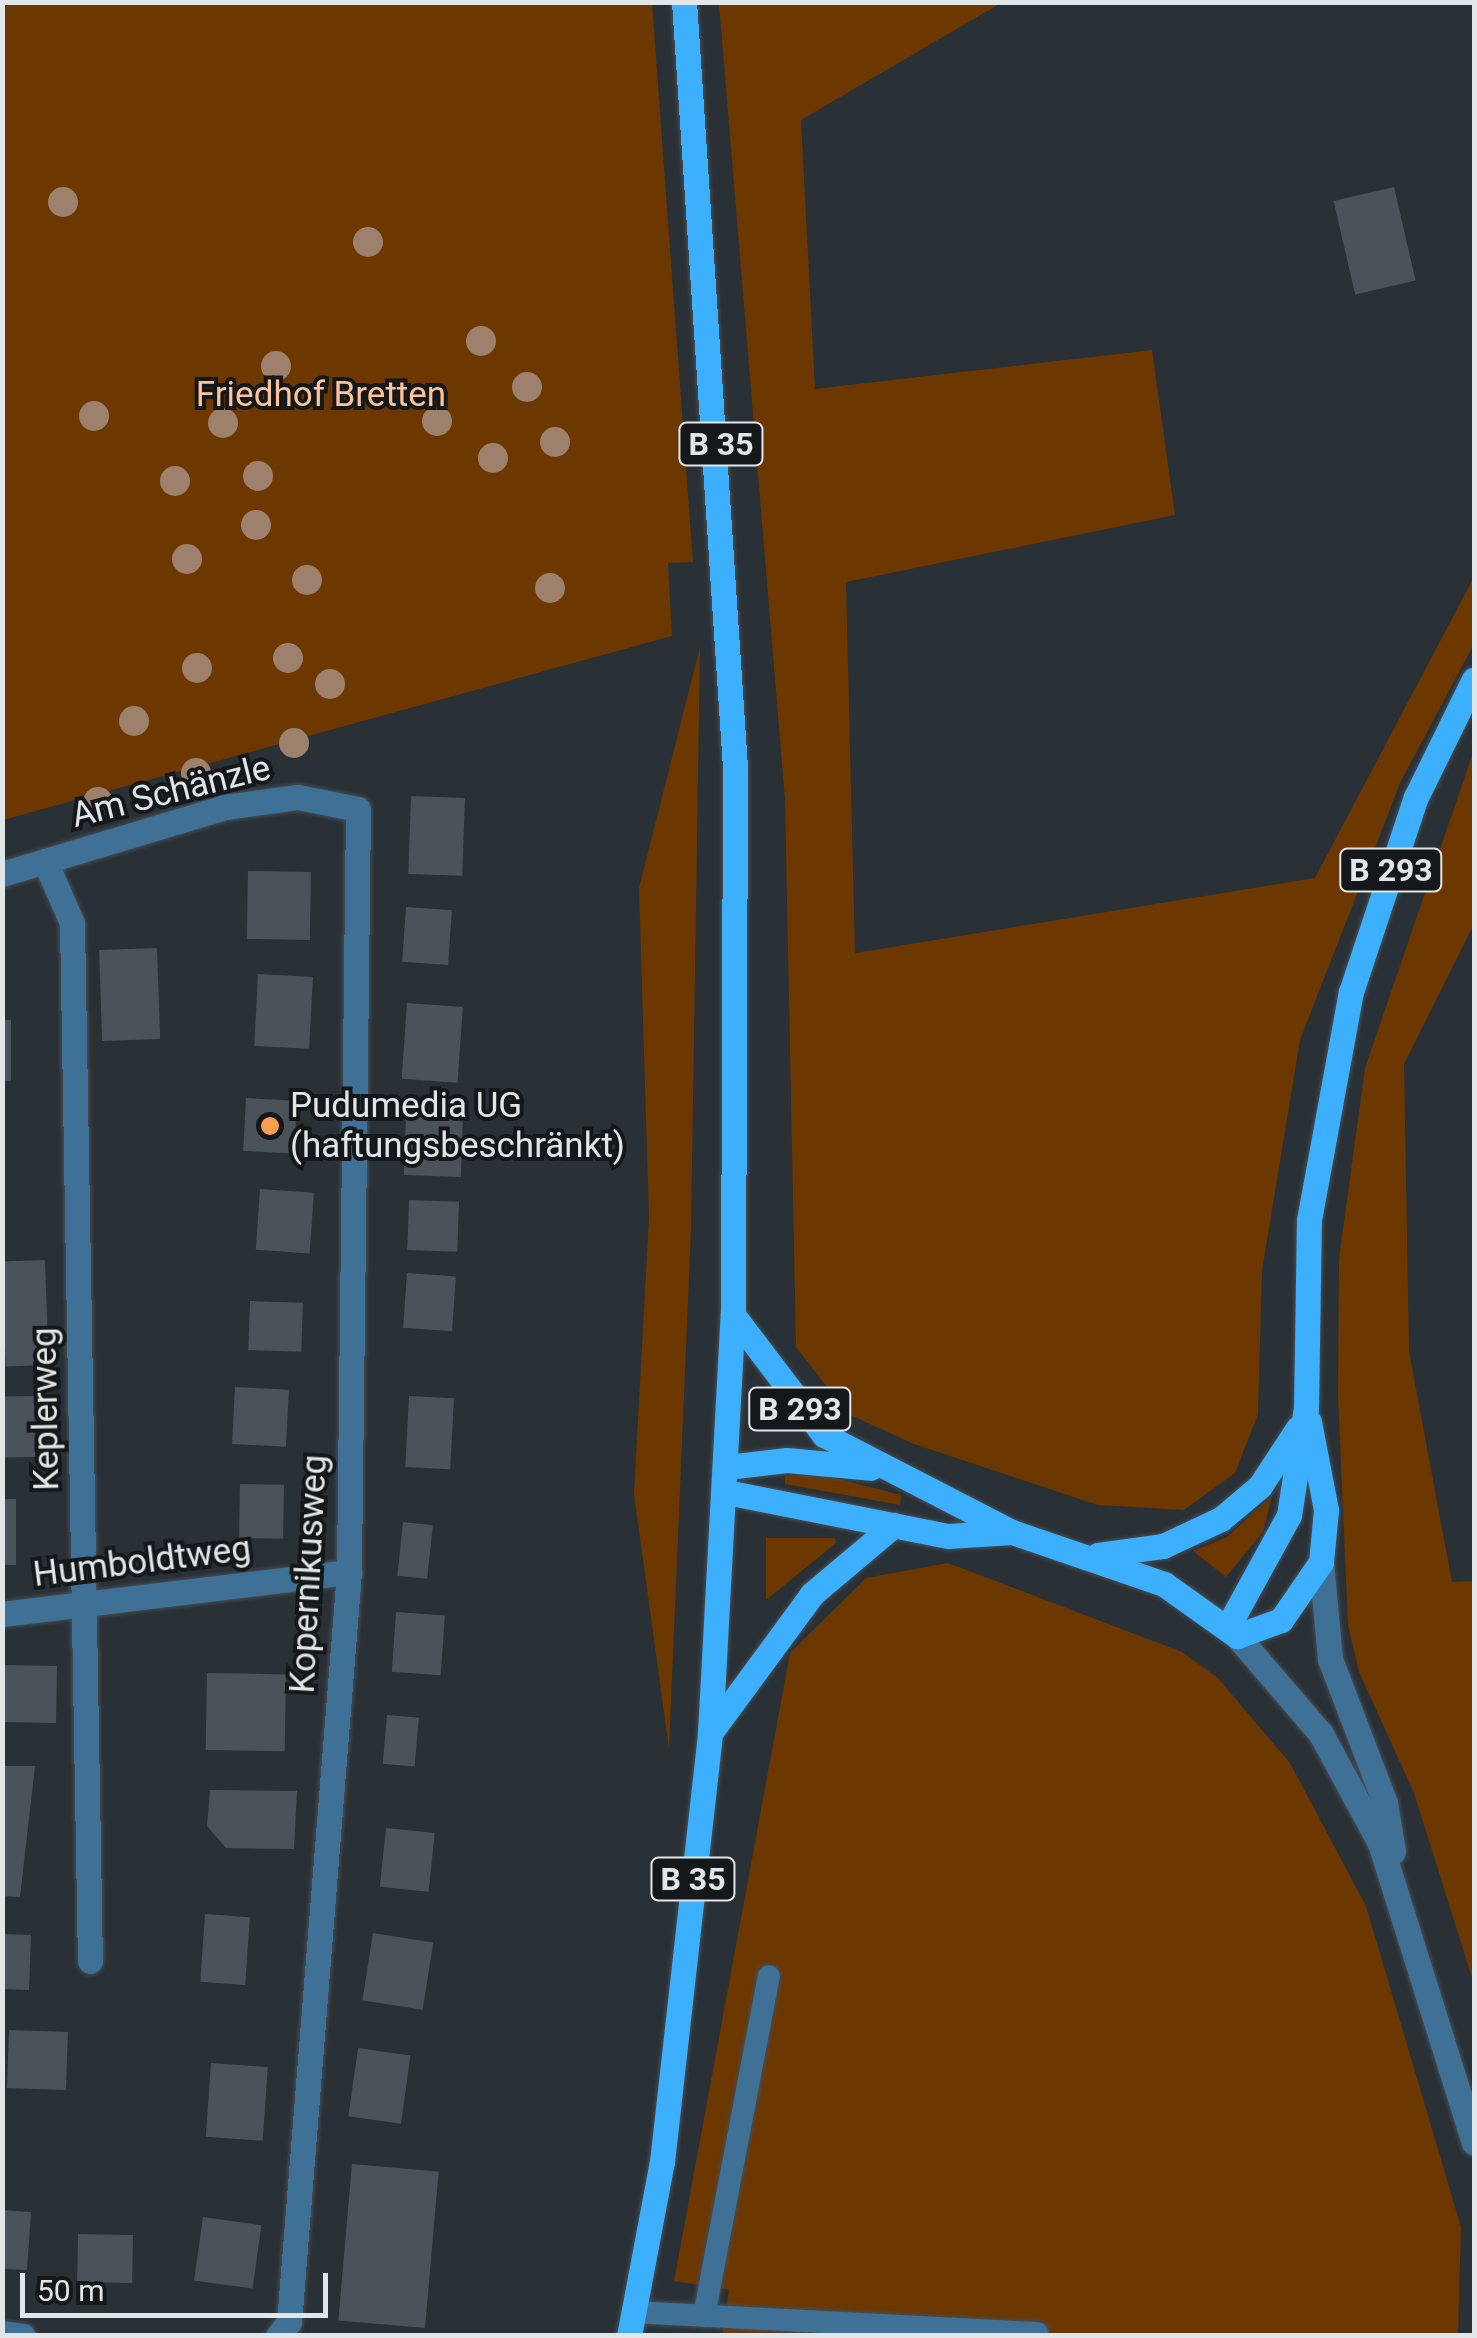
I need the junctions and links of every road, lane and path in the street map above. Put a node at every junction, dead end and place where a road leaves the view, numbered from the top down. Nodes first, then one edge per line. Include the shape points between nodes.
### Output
1 (684, 2) edge
2 (1474, 679) edge
3 (358, 809) joint
4 (45, 861) junction
5 (2, 874) edge
6 (733, 1314) junction
7 (1306, 1408) junction
8 (896, 1472) junction
9 (726, 1479) junction
10 (894, 1524) junction
11 (1012, 1532) junction
12 (1094, 1556) junction
13 (1321, 1562) junction
14 (349, 1572) junction
15 (85, 1604) junction
16 (2, 1614) edge
17 (1232, 1632) junction
18 (710, 1733) junction
19 (1397, 1891) junction
20 (90, 1962) dead end
21 (769, 1976) dead end
22 (1474, 2143) edge
23 (704, 2316) junction
24 (632, 2324) edge
25 (1037, 2333) dead end
26 (2, 2334) edge
27 (22, 2336) edge
28 (278, 2336) edge

1 - 6 main road, B 35 via 732,692
2 - 7 main road, B 293 via 1416,797 1351,992 1309,1220
3 - 4 street, Am Schänzle via 298,797 224,807
3 - 14 street, Kopernikusweg
4 - 5 street, Am Schänzle
4 - 15 street, Keplerweg via 72,923
6 - 8 main road, B 293 via 811,1424
6 - 9 main road, B 35
7 - 12 main road, B 293 via 1260,1486 1221,1520 1163,1546
7 - 13 main road, B 293 via 1326,1510
7 - 17 main road via 1288,1515
8 - 9 main road via 811,1460
8 - 11 main road, B 293
9 - 10 main road, B 293
9 - 18 main road, B 35
10 - 11 main road, B 293 via 948,1536
10 - 18 main road via 812,1594
11 - 12 main road, B 293
12 - 17 main road, B 293 via 1164,1584
13 - 17 main road, B 293 via 1280,1620
13 - 19 street via 1330,1659 1385,1803
14 - 15 street, Humboldtweg
14 - 28 street, Kopernikusweg via 289,2322
15 - 16 street, Humboldtweg
15 - 20 street, Keplerweg
17 - 19 street via 1321,1734
18 - 24 main road, B 35 via 662,2162
19 - 22 street
21 - 23 lane
23 - 24 lane
23 - 25 lane
26 - 27 street

